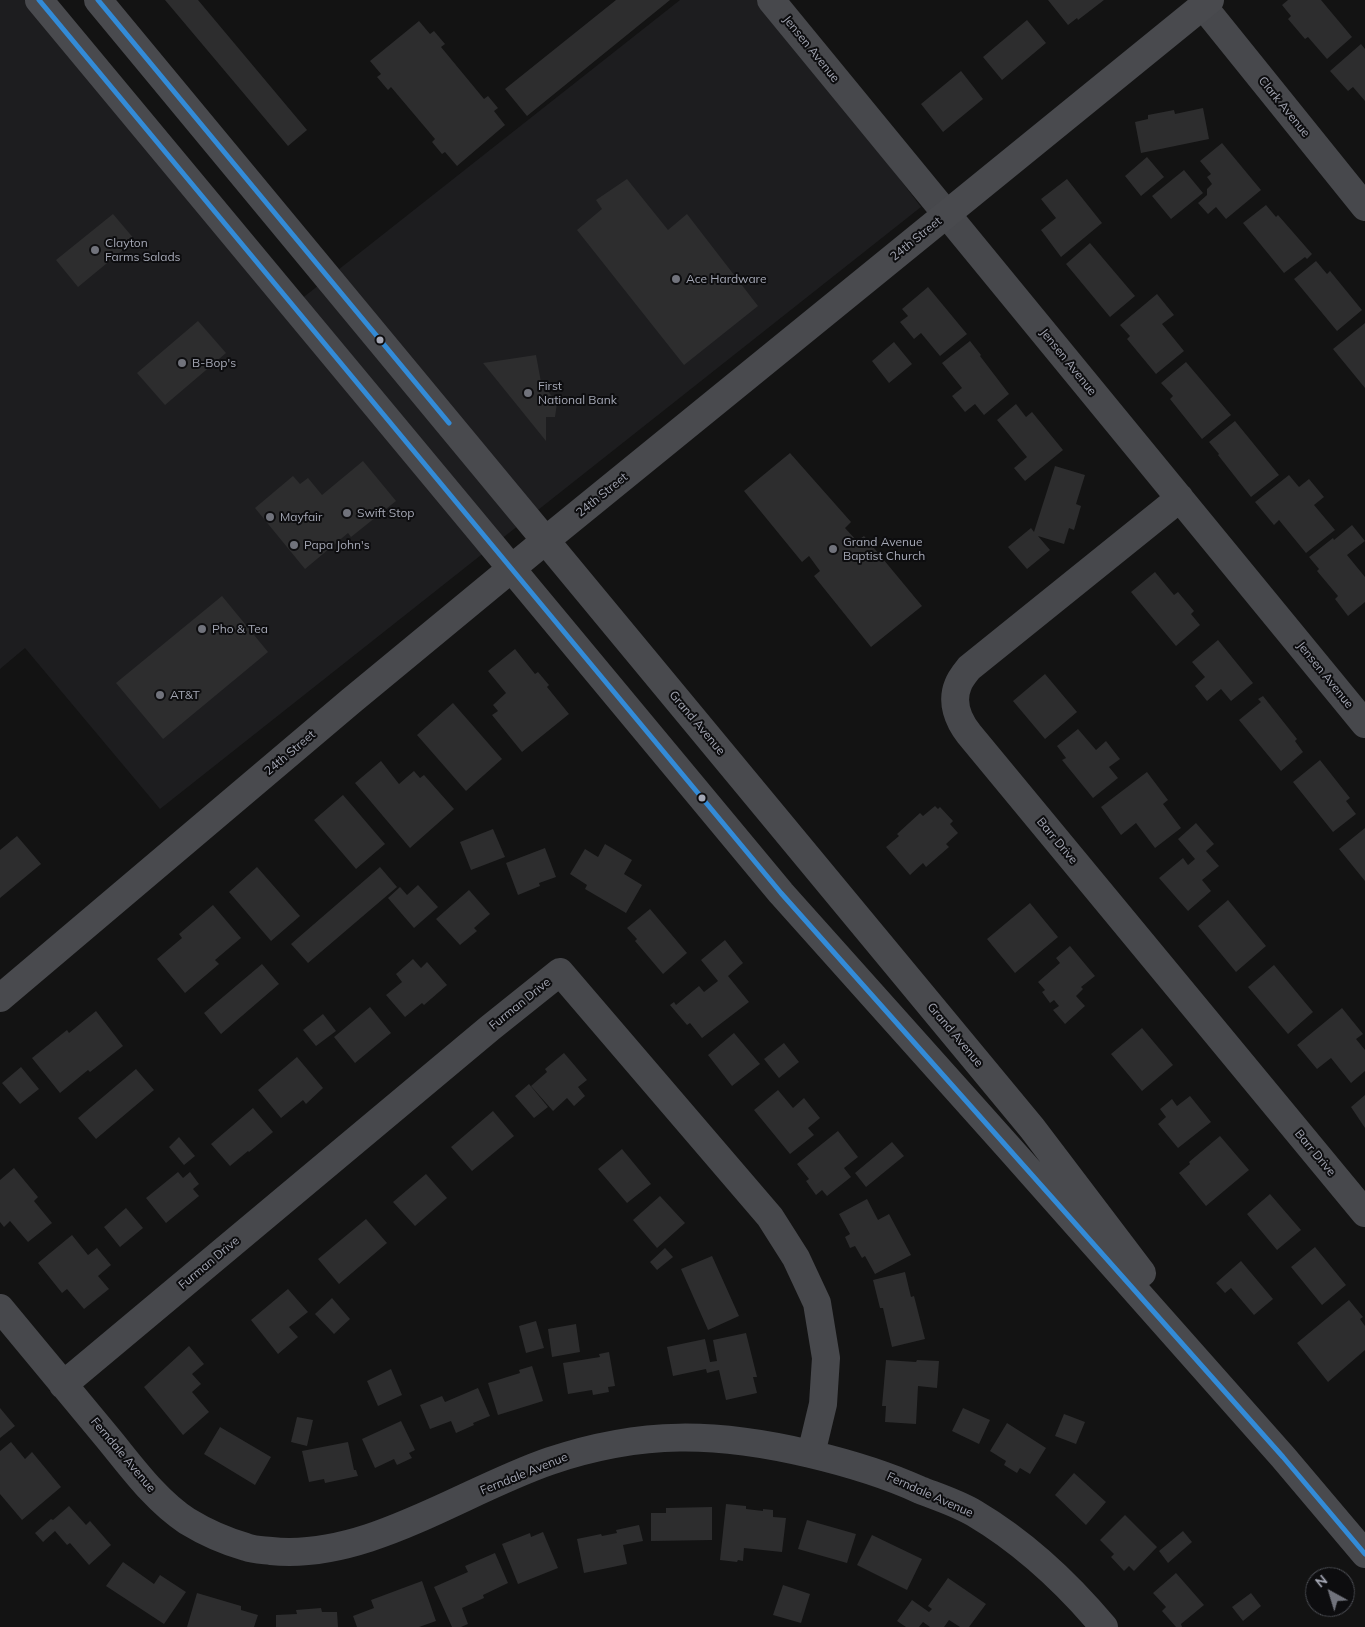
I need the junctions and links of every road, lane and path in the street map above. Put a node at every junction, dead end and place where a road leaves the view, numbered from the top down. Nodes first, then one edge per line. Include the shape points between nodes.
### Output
1 (39, 0) edge
2 (98, 0) edge
3 (771, 0) edge
4 (1207, 3) edge
5 (1365, 207) edge
6 (947, 214) junction
7 (1180, 498) junction
8 (546, 540) junction
9 (512, 569) junction
10 (1365, 724) edge
11 (0, 998) edge
12 (1365, 1213) edge
13 (0, 1308) edge
14 (64, 1385) junction
15 (811, 1454) junction
16 (1283, 1457) junction
17 (1365, 1554) edge
18 (1104, 1627) edge

1 - 9 main road, Grand Avenue
2 - 8 main road, Grand Avenue
3 - 6 street, Jensen Avenue
4 - 5 street, Clark Avenue
4 - 6 main road, 24th Street
6 - 7 street, Jensen Avenue
6 - 8 main road, 24th Street
7 - 10 street, Jensen Avenue
7 - 12 street, Barr Drive via 969,668 957,685 954,705 962,726
8 - 9 main road, 24th Street
8 - 16 main road, Grand Avenue via 1032,1128
9 - 11 main road, 24th Street
9 - 16 main road, Grand Avenue via 781,893
13 - 14 street, Ferndale Avenue
14 - 15 street, Ferndale Avenue via 153,1492 186,1520 216,1537 250,1549 291,1553 325,1550 374,1537 548,1462 594,1448 641,1439 689,1437 744,1441
14 - 15 street, Furman Drive via 560,972 770,1217 796,1258 817,1303 826,1358 823,1404
15 - 18 street, Ferndale Avenue via 893,1478 972,1512 1044,1565 1079,1597
16 - 17 main road, Grand Avenue

